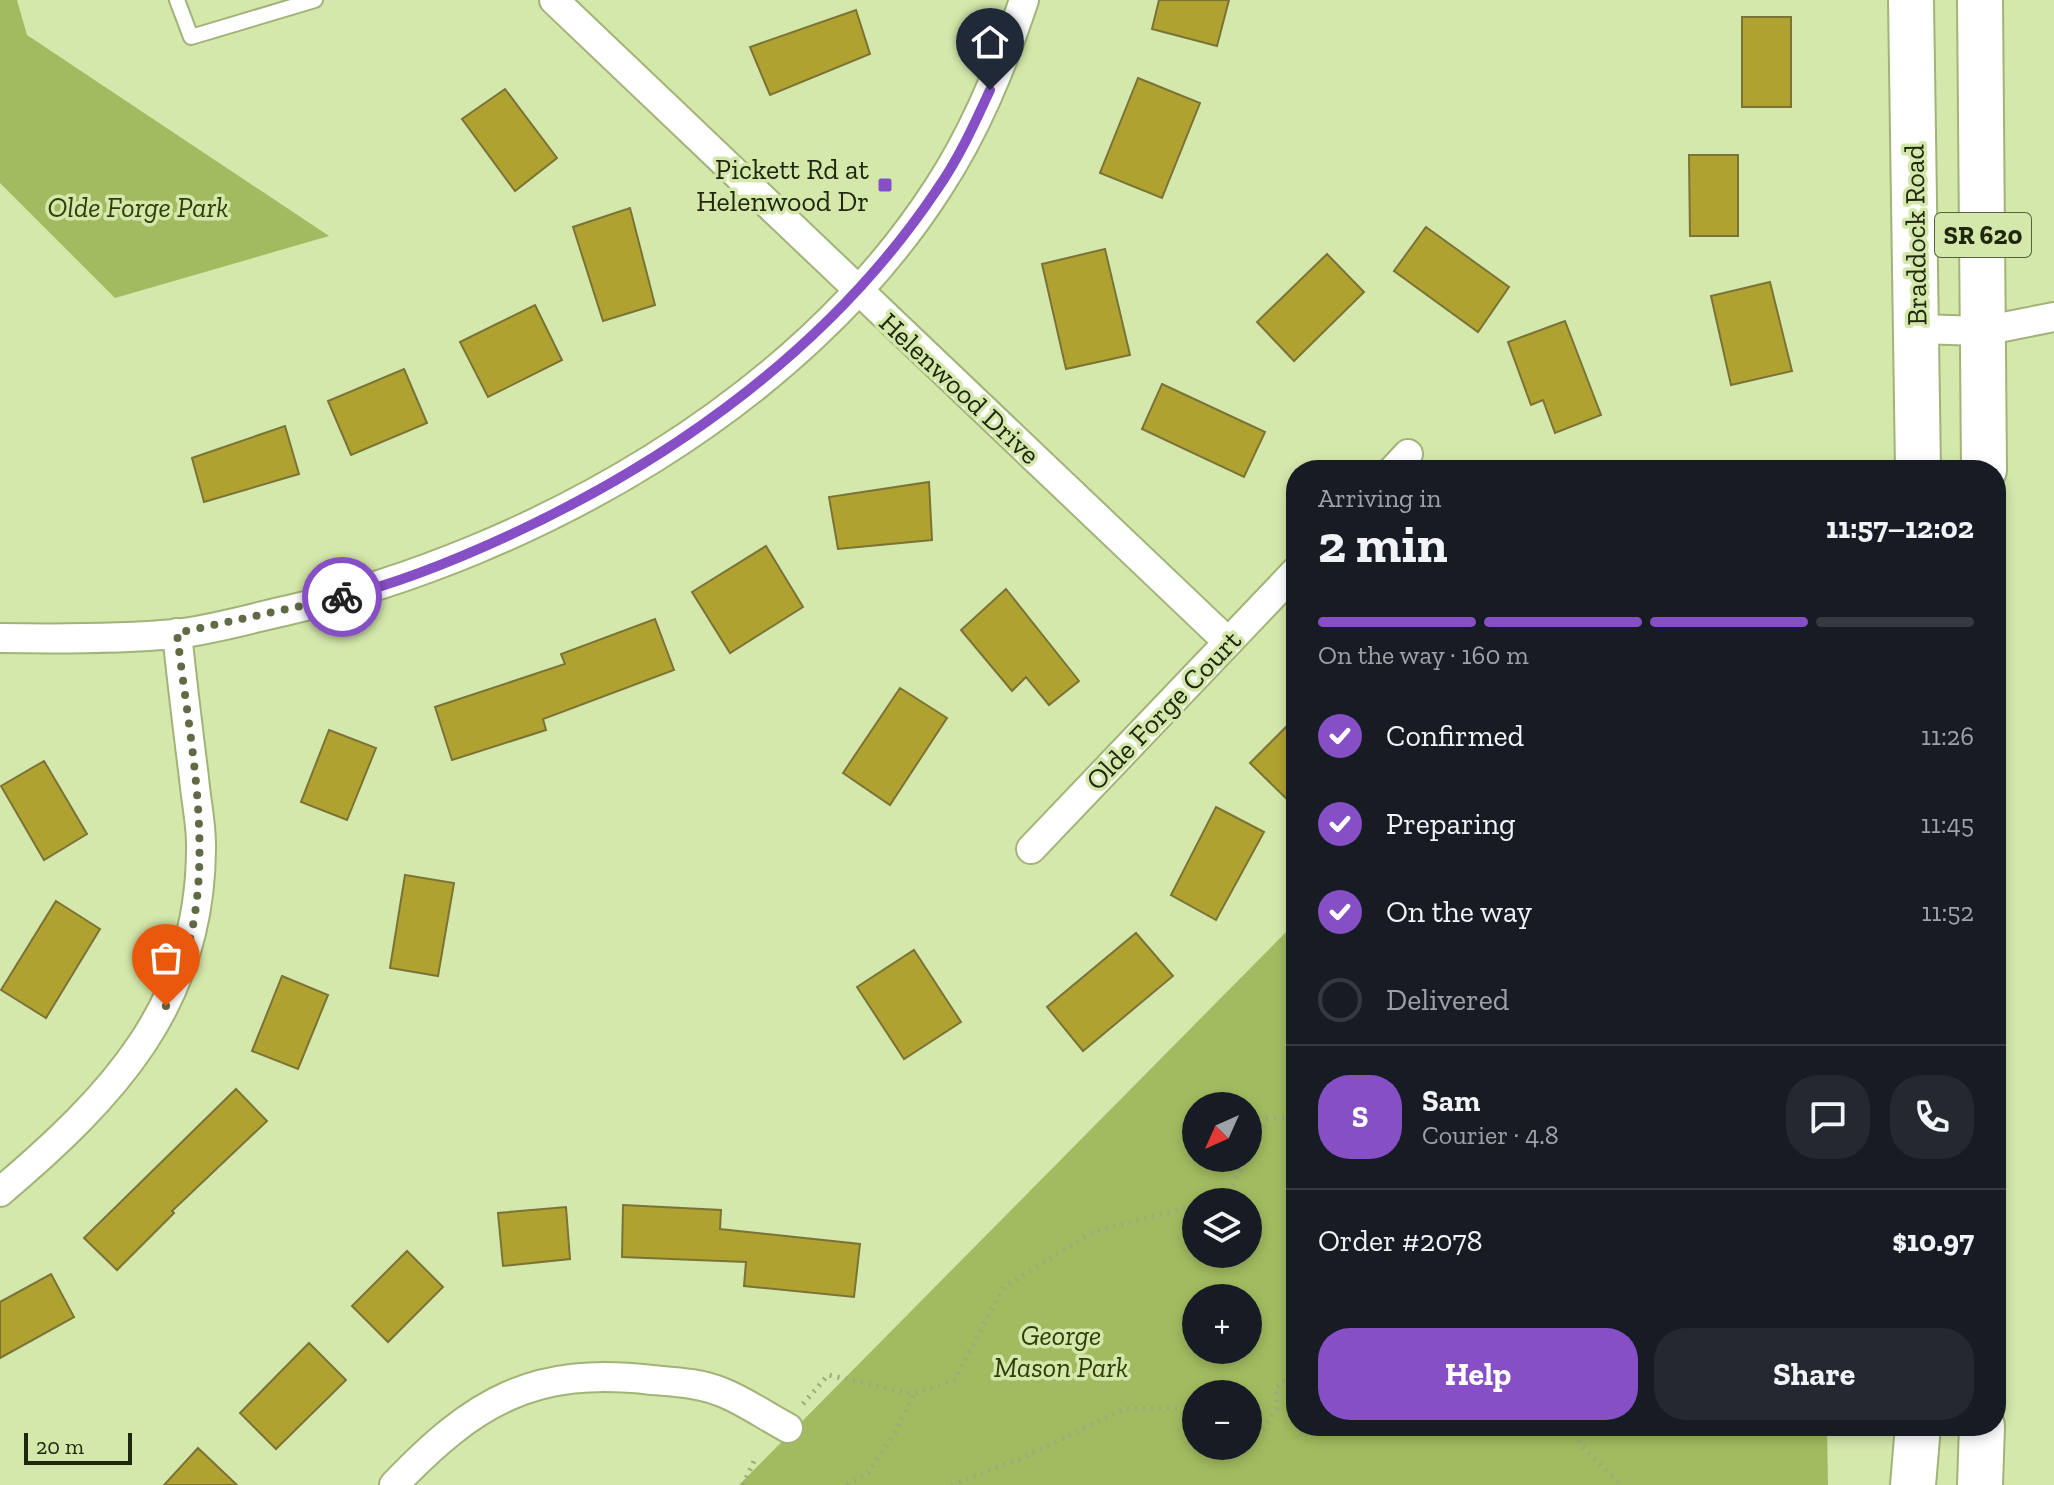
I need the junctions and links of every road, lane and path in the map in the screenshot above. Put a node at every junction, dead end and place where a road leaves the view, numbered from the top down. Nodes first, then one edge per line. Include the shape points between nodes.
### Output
1 (177, 0) edge
2 (315, 0) edge
3 (554, 0) edge
4 (1024, 0) edge
5 (1911, 0) edge
6 (1980, 0) edge
7 (268, 7) edge
8 (857, 291) junction
9 (2054, 317) edge
10 (1917, 329) junction
11 (1983, 331) junction
12 (1918, 460) edge
13 (1984, 460) edge
14 (1286, 581) edge
15 (177, 633) junction
16 (0, 638) edge
17 (1228, 642) junction
18 (1031, 849) dead end
19 (1286, 1117) edge
20 (1262, 1128) edge
21 (0, 1192) edge
22 (1182, 1209) edge
23 (1286, 1379) edge
24 (914, 1394) junction
25 (1182, 1407) edge
26 (788, 1428) joint
27 (1262, 1430) edge
28 (1576, 1436) edge
29 (1917, 1436) edge
30 (1982, 1436) edge
31 (755, 1459) dead end
32 (394, 1485) edge
33 (743, 1485) edge
34 (847, 1485) edge
35 (951, 1485) edge
36 (1622, 1485) edge
37 (1913, 1485) edge
38 (1980, 1485) edge

1 - 7 lane via 191,37
2 - 7 lane
3 - 8 street, Helenwood Drive
4 - 8 street via 1004,62 963,146 914,223
5 - 10 main road, Braddock Road / SR 620
6 - 11 main road, SR 620
8 - 15 street via 731,404 637,470 573,506 461,558 356,594
8 - 17 street, Helenwood Drive
9 - 11 street
10 - 11 street
10 - 12 main road, Braddock Road / SR 620
11 - 13 main road, SR 620
14 - 17 street, Olde Forge Court
15 - 16 street
15 - 21 street via 202,846 191,944 173,992 141,1047 41,1157
17 - 18 street, Olde Forge Court
19 - 20 path via 1267,1119
22 - 24 path via 1093,1232 1004,1287 954,1380
23 - 27 path via 1276,1387 1277,1408
24 - 26 path via 828,1375
24 - 34 path via 868,1473
25 - 35 path via 1124,1409
26 - 32 street via 696,1384 627,1377 557,1379 491,1403 452,1430
28 - 36 path
29 - 37 main road
30 - 38 main road
31 - 33 path

